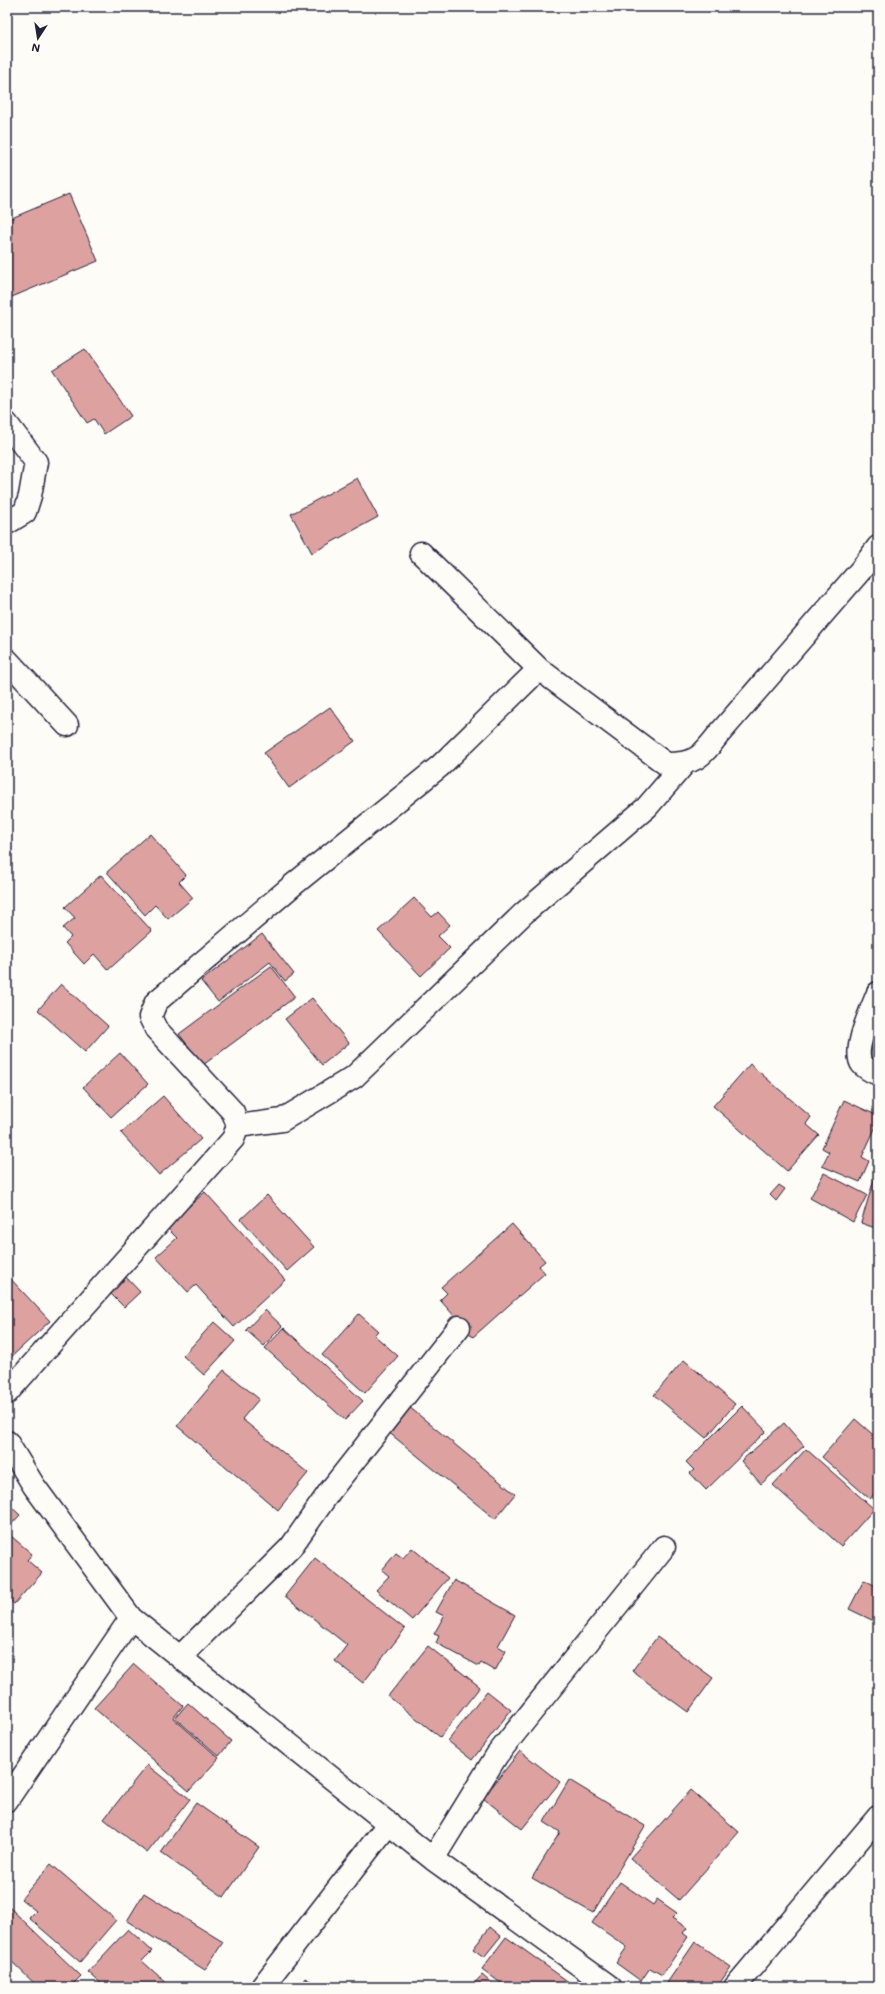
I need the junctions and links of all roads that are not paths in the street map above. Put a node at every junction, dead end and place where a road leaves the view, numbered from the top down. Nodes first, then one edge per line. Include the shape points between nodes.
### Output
1 (7, 424) edge
2 (7, 523) edge
3 (878, 547) edge
4 (421, 553) dead end
5 (7, 660) edge
6 (539, 669) junction
7 (66, 725) dead end
8 (684, 764) junction
9 (878, 993) edge
10 (878, 1074) edge
11 (238, 1126) junction
12 (459, 1327) dead end
13 (7, 1393) edge
14 (7, 1442) edge
15 (664, 1547) dead end
16 (131, 1618) junction
17 (180, 1657) junction
18 (7, 1800) edge
19 (878, 1817) edge
20 (389, 1823) junction
21 (433, 1859) junction
22 (262, 1987) edge
23 (610, 1987) edge
24 (735, 1987) edge

1 - 2 street via 36,462 25,512
3 - 8 street via 702,755
4 - 6 street
5 - 7 street
6 - 8 street via 666,764
6 - 11 street via 440,766 293,885 156,1002 150,1017 156,1029 233,1112
8 - 11 street via 647,807 524,912 354,1077 282,1120
9 - 10 street via 858,1054 862,1064
11 - 13 street via 233,1139
12 - 17 street via 330,1491 291,1547
14 - 16 street via 34,1486
15 - 21 street via 498,1755
16 - 17 street
16 - 18 street
17 - 20 street
19 - 24 street
20 - 21 street
20 - 22 street
21 - 23 street

